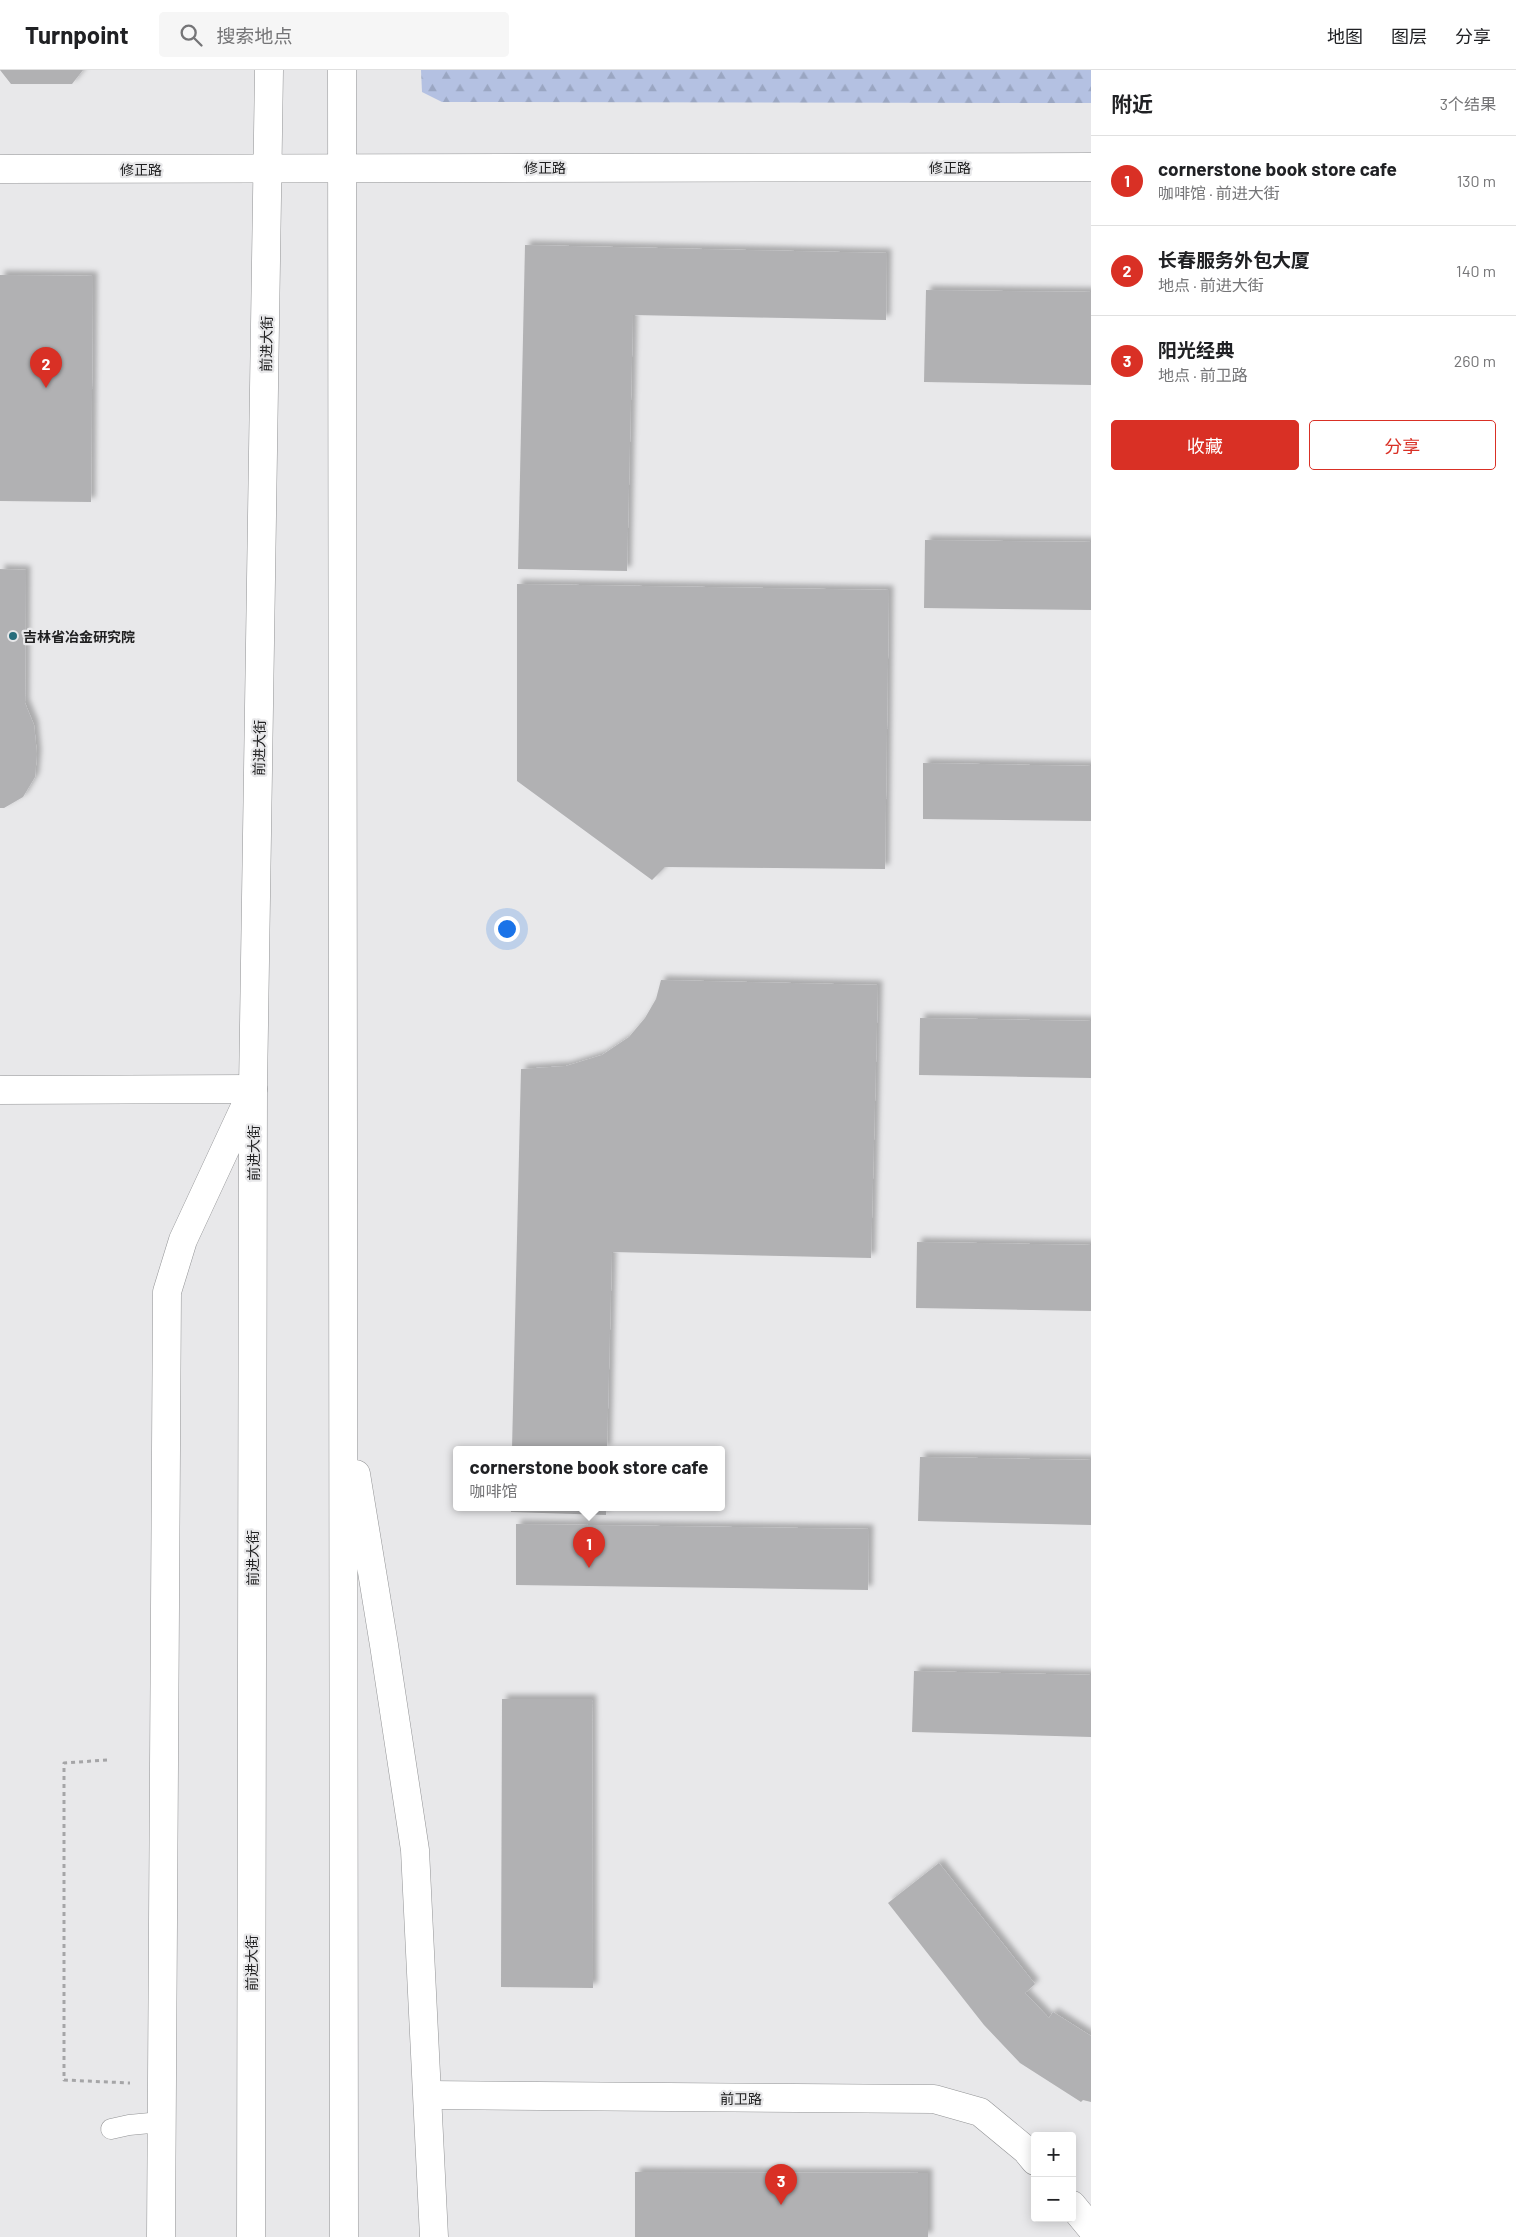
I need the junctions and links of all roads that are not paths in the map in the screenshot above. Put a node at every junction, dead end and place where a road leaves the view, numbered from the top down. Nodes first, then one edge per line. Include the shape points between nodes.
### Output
1 (269, 70) edge
2 (342, 70) edge
3 (1091, 167) edge
4 (0, 169) edge
5 (269, 169) junction
6 (342, 170) junction
7 (253, 1089) junction
8 (0, 1090) edge
9 (343, 1395) junction
10 (428, 2095) junction
11 (161, 2122) junction
12 (110, 2129) dead end
13 (1031, 2156) edge
14 (1076, 2210) edge
15 (1091, 2228) edge
16 (161, 2237) edge
17 (251, 2237) edge
18 (344, 2237) edge
19 (434, 2237) edge

1 - 5 main road, 前进大街
2 - 6 main road
3 - 6 main road, 修正路 via 516,166
4 - 5 main road, 修正路
5 - 6 main road, 修正路
5 - 7 main road, 前进大街
6 - 9 main road
7 - 8 main road
7 - 11 main road via 183,1240 168,1292
7 - 17 main road, 前进大街
9 - 10 main road via 415,1850
9 - 18 main road
10 - 13 main road, 前卫路 via 934,2099 980,2112
10 - 19 main road
11 - 12 lane
11 - 16 main road
14 - 15 main road

